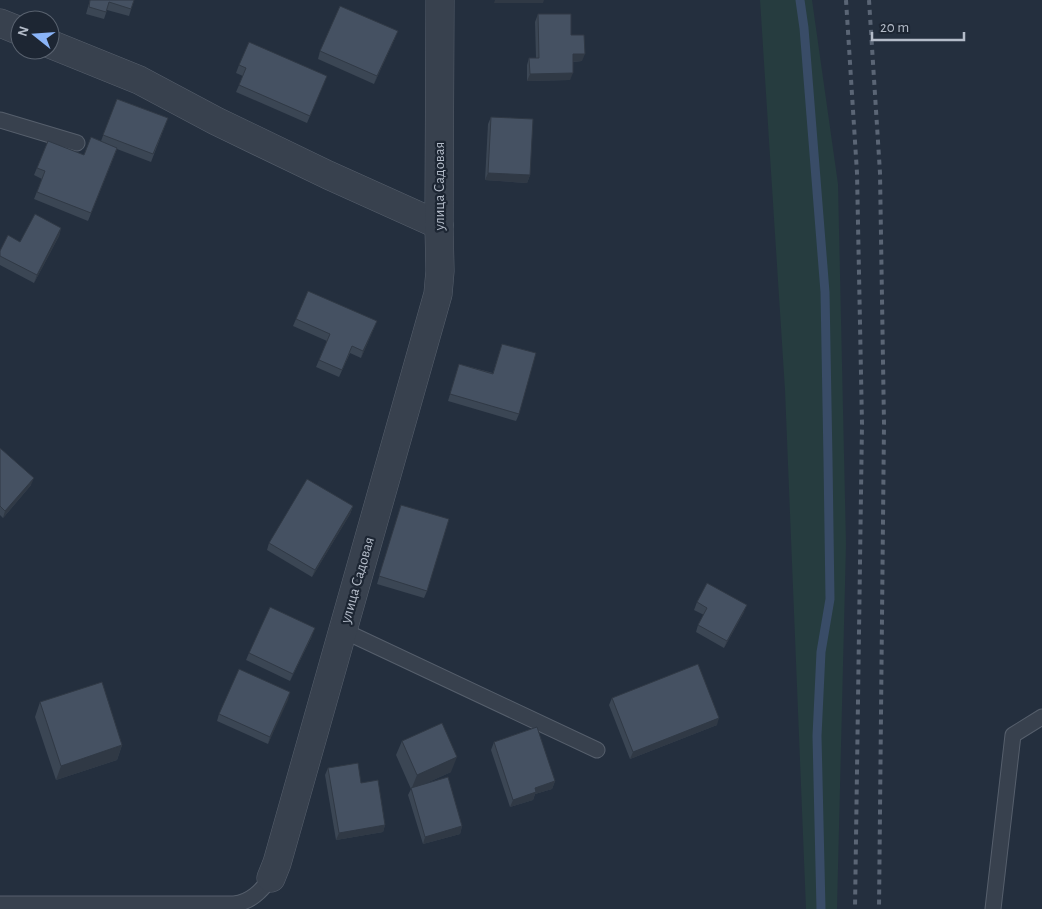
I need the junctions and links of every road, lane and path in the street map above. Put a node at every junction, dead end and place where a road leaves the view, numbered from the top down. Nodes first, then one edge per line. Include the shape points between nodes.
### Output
1 (440, 0) edge
2 (60, 48) edge
3 (0, 120) edge
4 (77, 143) dead end
5 (439, 224) junction
6 (342, 630) junction
7 (1042, 717) edge
8 (597, 750) dead end
9 (270, 878) joint
10 (0, 904) edge
11 (994, 909) edge

1 - 5 street, улица Садовая
2 - 5 street via 139,80 328,175
3 - 4 lane
5 - 6 street, улица Садовая via 438,294
6 - 8 lane
6 - 9 street, улица Садовая via 277,863
7 - 11 lane via 1013,735
9 - 10 lane, улица Садовая via 253,897 234,904

